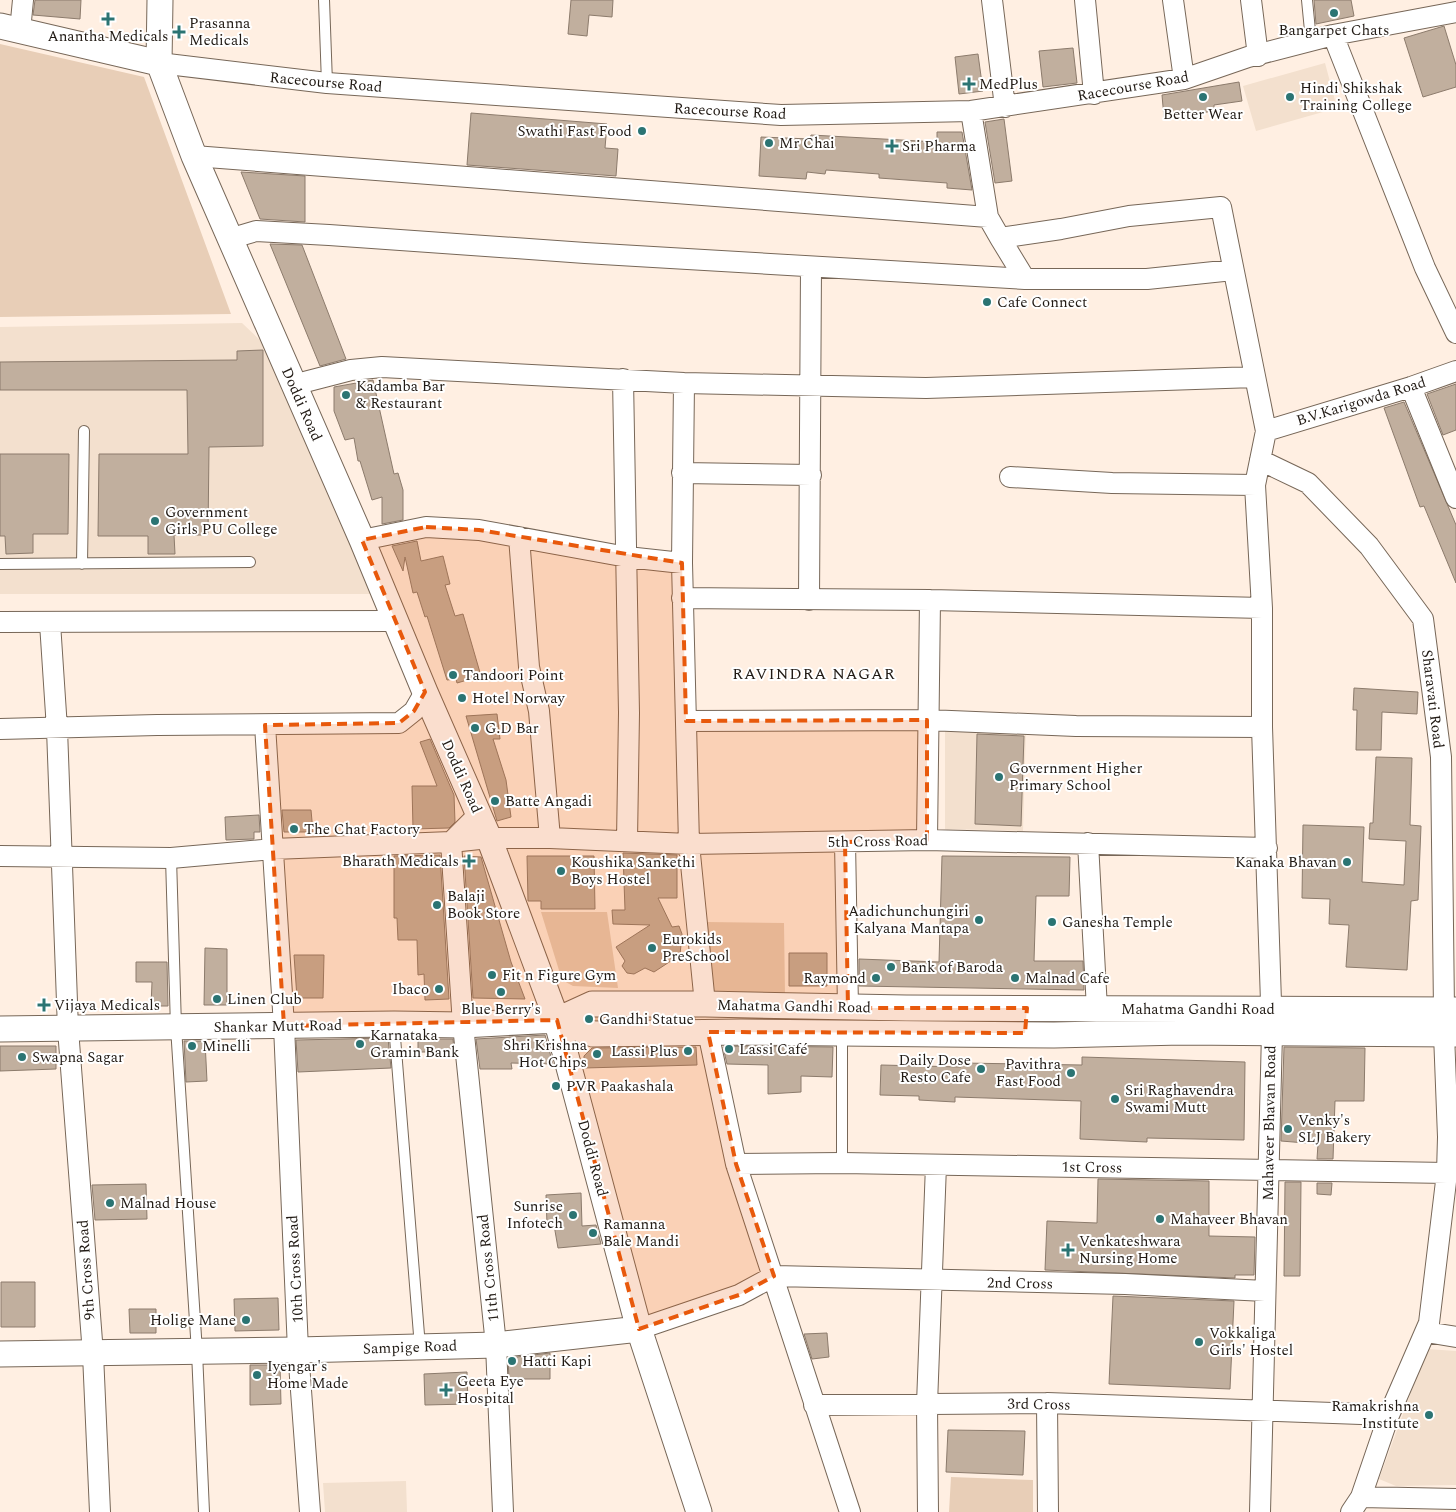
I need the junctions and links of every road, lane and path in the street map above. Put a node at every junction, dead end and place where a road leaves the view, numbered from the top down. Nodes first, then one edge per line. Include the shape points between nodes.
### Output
1 (23, 0) edge
2 (160, 0) edge
3 (324, 0) edge
4 (992, 0) edge
5 (1085, 0) edge
6 (1173, 0) edge
7 (1250, 0) edge
8 (1307, 0) edge
9 (1455, 16) edge
10 (10, 29) edge
11 (1333, 36) junction
12 (1312, 41) junction
13 (1258, 56) junction
14 (158, 63) junction
15 (1184, 79) junction
16 (327, 83) junction
17 (1094, 94) junction
18 (1004, 107) junction
19 (971, 111) junction
20 (194, 156) junction
21 (988, 217) junction
22 (1000, 238) junction
23 (229, 239) junction
24 (811, 267) junction
25 (1234, 270) junction
26 (1025, 279) junction
27 (1456, 333) edge
28 (1456, 371) edge
29 (1255, 377) junction
30 (623, 379) junction
31 (684, 383) junction
32 (293, 384) junction
33 (812, 386) junction
34 (1411, 387) junction
35 (1266, 431) junction
36 (84, 432) dead end
37 (1260, 460) junction
38 (682, 473) junction
39 (810, 475) junction
40 (1010, 477) dead end
41 (1255, 485) junction
42 (1456, 498) edge
43 (519, 537) junction
44 (362, 540) junction
45 (626, 557) junction
46 (250, 562) dead end
47 (682, 563) junction
48 (0, 564) edge
49 (82, 564) junction
50 (682, 598) junction
51 (809, 600) junction
52 (930, 600) junction
53 (1262, 608) junction
54 (396, 621) junction
55 (0, 622) edge
56 (50, 623) junction
57 (425, 692) junction
58 (927, 720) junction
59 (686, 721) junction
60 (265, 725) junction
61 (1262, 727) junction
62 (0, 729) edge
63 (57, 729) junction
64 (479, 814) junction
65 (489, 838) junction
66 (550, 838) junction
67 (927, 840) junction
68 (627, 841) junction
69 (451, 842) junction
70 (845, 842) junction
71 (1088, 843) junction
72 (689, 844) junction
73 (1267, 848) junction
74 (273, 849) junction
75 (0, 856) edge
76 (62, 858) junction
77 (171, 858) junction
78 (705, 1004) junction
79 (848, 1008) junction
80 (1026, 1008) junction
81 (1271, 1008) junction
82 (1096, 1009) junction
83 (557, 1020) junction
84 (1450, 1022) edge
85 (394, 1024) junction
86 (463, 1025) junction
87 (284, 1026) junction
88 (176, 1027) junction
89 (0, 1029) edge
90 (68, 1029) junction
91 (708, 1032) junction
92 (842, 1033) junction
93 (1025, 1033) junction
94 (1272, 1033) junction
95 (842, 1163) junction
96 (736, 1164) junction
97 (936, 1166) junction
98 (1268, 1170) junction
99 (1447, 1173) junction
100 (774, 1276) junction
101 (932, 1281) junction
102 (1265, 1291) junction
103 (639, 1329) junction
104 (1426, 1332) junction
105 (1456, 1337) edge
106 (496, 1345) junction
107 (420, 1347) junction
108 (298, 1350) junction
109 (197, 1352) junction
110 (0, 1354) edge
111 (93, 1354) junction
112 (1047, 1403) junction
113 (927, 1404) junction
114 (814, 1405) junction
115 (1263, 1412) junction
116 (1389, 1415) junction
117 (1456, 1499) edge
118 (1356, 1505) edge
119 (1456, 1508) edge
120 (100, 1512) edge
121 (204, 1512) edge
122 (310, 1512) edge
123 (503, 1512) edge
124 (699, 1512) edge
125 (850, 1512) edge
126 (928, 1512) edge
127 (1048, 1512) edge
128 (1260, 1512) edge
129 (1455, 1512) edge

1 - 10 street
2 - 14 street
3 - 16 lane
4 - 18 street
5 - 17 street
6 - 15 street
7 - 13 street
8 - 12 lane
9 - 11 street, Racecourse Road
10 - 14 street, Racecourse Road
11 - 12 street, Racecourse Road
11 - 27 street via 1425,268
12 - 13 street, Racecourse Road
13 - 15 street, Racecourse Road
14 - 16 street, Racecourse Road
14 - 20 street, Doddi Road
15 - 17 street, Racecourse Road
16 - 19 street, Racecourse Road via 781,115
17 - 18 street, Racecourse Road
18 - 19 street, Racecourse Road
19 - 21 street
20 - 21 street
20 - 23 street, Doddi Road
21 - 22 street
22 - 25 street via 1129,216 1221,207
22 - 26 street
23 - 24 street via 256,231
23 - 32 street, Doddi Road
24 - 26 street
24 - 33 street
25 - 26 street via 1146,280
25 - 29 street
28 - 34 street, B.V.Karigowda Road
29 - 33 street via 926,388
29 - 35 street
30 - 31 street
30 - 32 street via 382,367 350,370
30 - 45 street
31 - 33 street
31 - 38 street
32 - 44 street, Doddi Road
33 - 39 street
34 - 35 street, B.V.Karigowda Road
34 - 42 street
35 - 37 street, Mahaveer Bhavan Road
36 - 49 lane
37 - 41 street, Mahaveer Bhavan Road
37 - 84 street, Sharavati Road via 1308,483 1369,546 1423,619 1441,757
38 - 39 street
38 - 47 street
39 - 51 street
40 - 41 street via 1112,483
41 - 53 street, Mahaveer Bhavan Road
43 - 44 street via 479,530 426,527
43 - 45 street
43 - 66 street via 529,667 538,711
44 - 54 street, Doddi Road
45 - 47 street
45 - 68 street
46 - 49 lane
47 - 50 street
48 - 49 lane
50 - 51 street
50 - 59 street
51 - 52 street
52 - 53 street
52 - 58 street
53 - 61 street, Mahaveer Bhavan Road
54 - 56 street
54 - 57 street, Doddi Road
55 - 56 street
56 - 63 street, 9th Cross Road
57 - 60 street via 414,711 399,723
57 - 64 street, Doddi Road
58 - 59 street
58 - 61 street via 1076,726
58 - 67 street
59 - 72 street
60 - 63 street
60 - 74 street, 10th Cross Road
61 - 73 street, Mahaveer Bhavan Road
62 - 63 street
63 - 76 street, 9th Cross Road
64 - 65 street, Doddi Road
64 - 69 street
65 - 66 street, 5th Cross Road
65 - 69 street, 5th Cross Road
65 - 83 street, Doddi Road
66 - 68 street, 5th Cross Road
67 - 70 street, 5th Cross Road
67 - 71 street, 5th Cross Road
68 - 72 street, 5th Cross Road
69 - 74 street, 5th Cross Road
69 - 86 street, 11th Cross Road
70 - 72 street, 5th Cross Road
70 - 79 street
71 - 73 street, 5th Cross Road
71 - 82 street
72 - 78 street
73 - 81 street, Mahaveer Bhavan Road
74 - 77 street, 5th Cross Road
74 - 87 street, 10th Cross Road
75 - 76 street, 5th Cross Road
76 - 77 street, 5th Cross Road
76 - 90 street, 9th Cross Road
77 - 88 lane
78 - 79 street, Mahatma Gandhi Road
78 - 83 street, Mahatma Gandhi Road via 592,1004
78 - 91 street
79 - 80 street, Mahatma Gandhi Road
80 - 82 street, Mahatma Gandhi Road
80 - 93 street
81 - 82 street, Mahatma Gandhi Road
81 - 84 street, Mahatma Gandhi Road
81 - 94 street, Mahaveer Bhavan Road
83 - 86 street, Shankar Mutt Road
83 - 91 street, Mahatma Gandhi Road via 593,1034
83 - 103 street, Doddi Road
84 - 94 street, Mahatma Gandhi Road
84 - 99 street, Sharavati Road
85 - 86 street, Shankar Mutt Road
85 - 87 street, Shankar Mutt Road
85 - 107 lane
86 - 106 street, 11th Cross Road
87 - 88 street, Shankar Mutt Road
87 - 108 street, 10th Cross Road
88 - 90 street, Shankar Mutt Road
88 - 109 lane
89 - 90 street, Shankar Mutt Road
90 - 111 street, 9th Cross Road
91 - 92 street, Mahatma Gandhi Road
91 - 96 street
92 - 93 street, Mahatma Gandhi Road
92 - 95 lane
93 - 94 street, Mahatma Gandhi Road
94 - 98 street, Mahaveer Bhavan Road
95 - 96 street, 1st Cross
95 - 97 street, 1st Cross
96 - 100 street
97 - 98 street, 1st Cross
97 - 101 street
98 - 99 street, 1st Cross
98 - 102 street, Mahaveer Bhavan Road
99 - 104 street, Sharavati Road via 1430,1323
100 - 101 street, 2nd Cross
100 - 103 street via 739,1295
100 - 114 street
101 - 102 street, 2nd Cross via 1125,1284
101 - 113 street
102 - 115 street, Mahaveer Bhavan Road
103 - 106 street, Sampige Road
103 - 124 street, Doddi Road
104 - 105 street
104 - 116 street, Sharavati Road
106 - 107 street, Sampige Road
106 - 123 street, 11th Cross Road
107 - 108 street, Sampige Road
108 - 109 street, Sampige Road
108 - 122 street, 10th Cross Road
109 - 111 street, Sampige Road
109 - 121 lane
110 - 111 street, Sampige Road
111 - 120 street, 9th Cross Road
112 - 113 street, 3rd Cross
112 - 115 street, 3rd Cross
112 - 127 street
113 - 114 street, 3rd Cross
113 - 126 street
114 - 125 street
115 - 116 street, 3rd Cross
115 - 128 street, Mahaveer Bhavan Road
116 - 118 street, Sharavati Road
117 - 118 street
119 - 129 street

